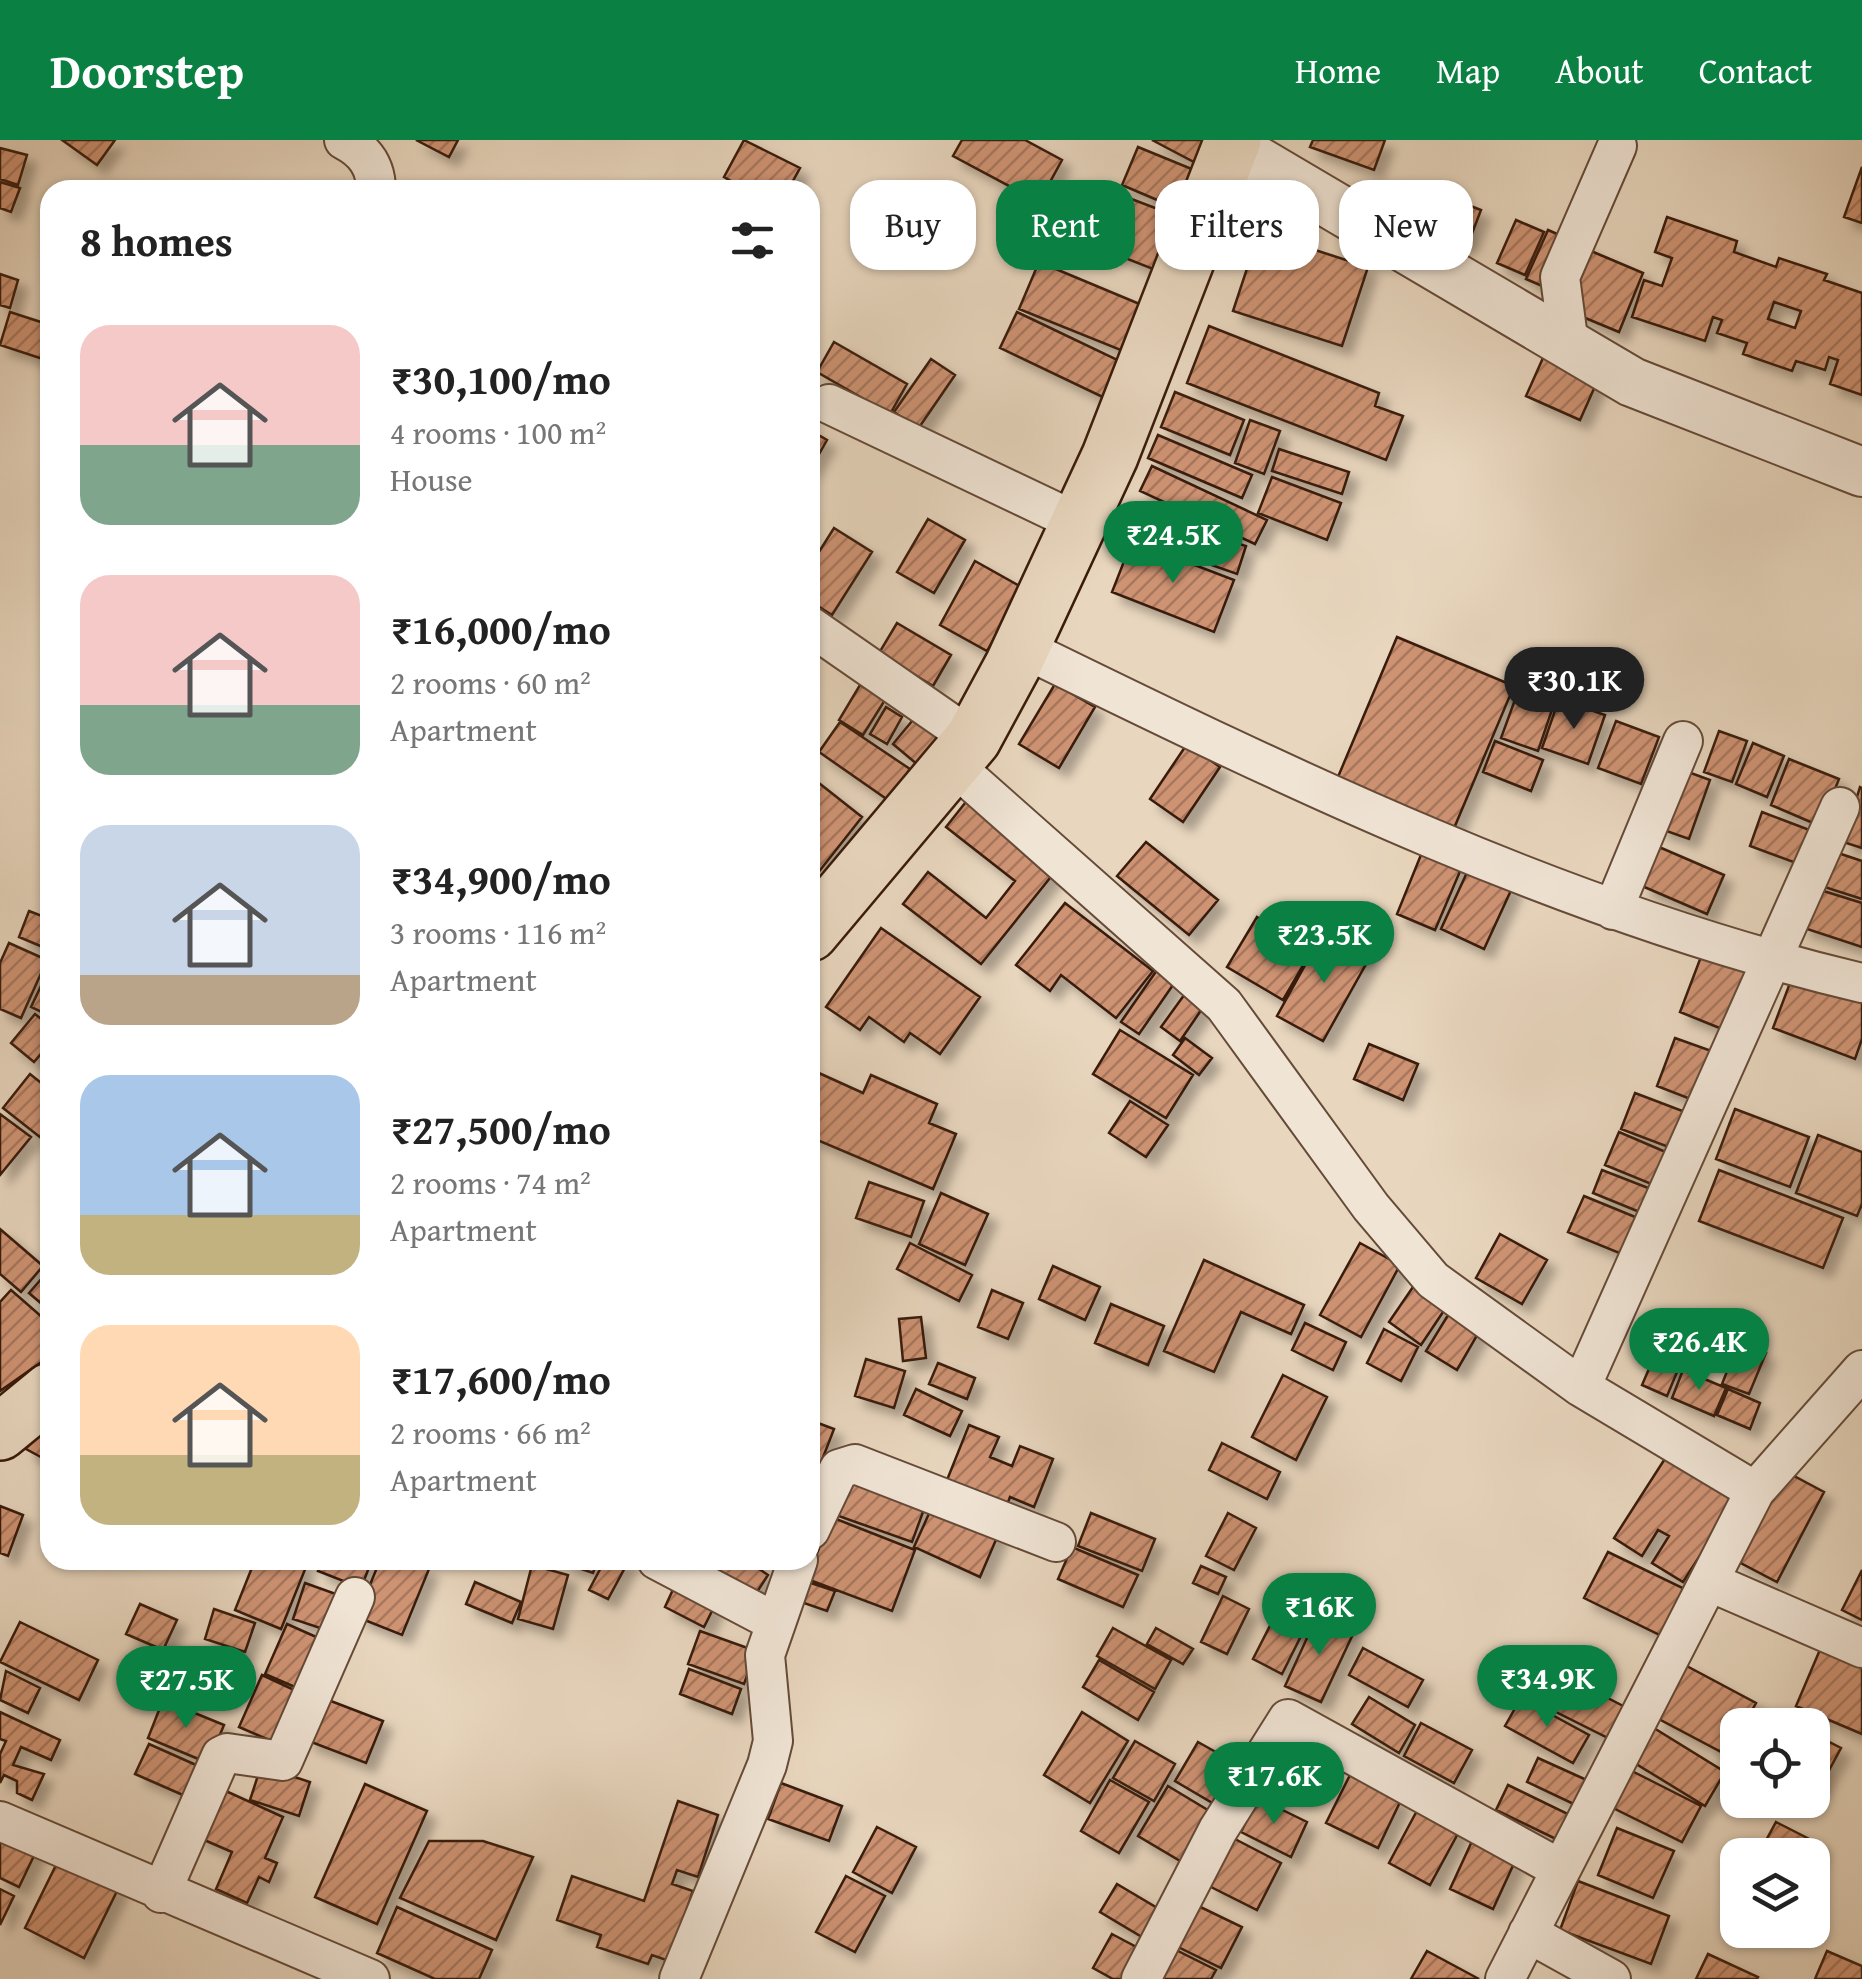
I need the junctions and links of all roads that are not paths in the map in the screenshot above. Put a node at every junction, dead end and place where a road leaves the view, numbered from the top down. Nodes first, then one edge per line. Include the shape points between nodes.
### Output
1 (1232, 143) edge
2 (1617, 146) dead end
3 (1569, 346) junction
4 (829, 404) dead end
5 (1862, 472) edge
6 (1079, 523) junction
7 (820, 634) edge
8 (1021, 647) junction
9 (1683, 741) dead end
10 (962, 752) junction
11 (1840, 807) dead end
12 (1613, 910) junction
13 (820, 920) edge
14 (1769, 962) junction
15 (1862, 984) edge
16 (1862, 1370) edge
17 (1581, 1387) junction
18 (40, 1399) edge
19 (0, 1432) edge
20 (1755, 1491) junction
21 (820, 1509) edge
22 (1056, 1542) dead end
23 (677, 1570) edge
24 (794, 1570) edge
25 (1710, 1582) junction
26 (356, 1597) dead end
27 (773, 1621) junction
28 (1862, 1648) edge
29 (0, 1821) edge
30 (1560, 1869) junction
31 (161, 1893) junction
32 (1528, 1932) junction
33 (370, 1979) edge
34 (679, 1979) edge
35 (1140, 1979) edge
36 (1505, 1979) edge
37 (1611, 1979) edge

1 - 3 street
1 - 6 main road
2 - 3 street via 1560,276
3 - 5 street via 1670,398
4 - 6 street
6 - 8 main road
7 - 10 street
8 - 10 main road
8 - 12 street via 1408,827
9 - 12 street
10 - 13 main road
10 - 17 street via 1224,1005 1423,1270
11 - 14 street
12 - 14 street
14 - 15 street
14 - 17 street
16 - 20 street
17 - 20 street
18 - 19 main road
20 - 25 street
21 - 22 street via 839,1469 855,1464
23 - 27 street
24 - 27 street
25 - 28 street
25 - 30 street
26 - 31 street via 282,1761 221,1756
27 - 34 street via 766,1655 771,1752
29 - 31 street
30 - 32 street
30 - 35 street via 1288,1719 1218,1830
31 - 33 street
32 - 36 street
32 - 37 street

